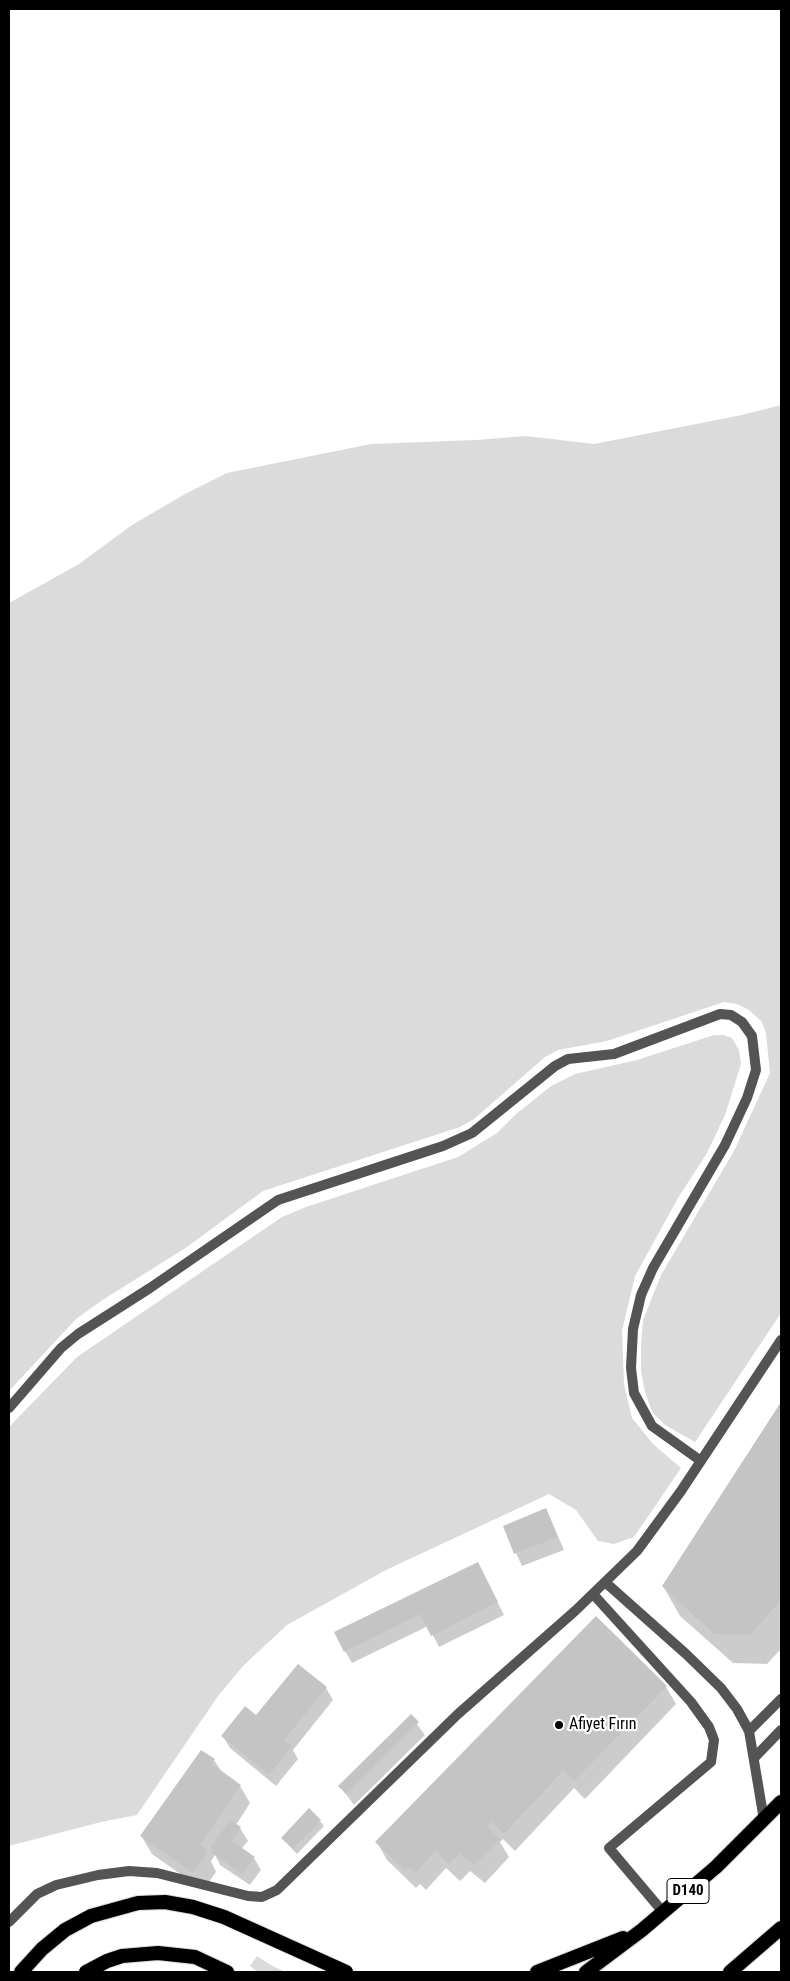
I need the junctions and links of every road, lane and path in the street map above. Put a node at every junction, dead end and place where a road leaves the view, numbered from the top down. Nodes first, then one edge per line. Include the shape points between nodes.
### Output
1 (781, 1340) edge
2 (9, 1408) edge
3 (701, 1461) junction
4 (605, 1582) junction
5 (593, 1594) junction
6 (781, 1699) edge
7 (781, 1730) edge
8 (749, 1731) junction
9 (755, 1757) junction
10 (781, 1802) edge
11 (764, 1820) junction
12 (663, 1912) junction
13 (9, 1922) edge
14 (781, 1928) edge
15 (642, 1930) junction
16 (21, 1972) edge
17 (86, 1972) edge
18 (227, 1972) edge
19 (346, 1972) edge
20 (537, 1972) edge
21 (586, 1972) edge
22 (730, 1972) edge

1 - 3 street
2 - 3 street via 40,1371 78,1334 278,1200 443,1146 472,1133 568,1059 614,1054 720,1014 731,1015 742,1022 752,1036 756,1070 725,1145 653,1268 641,1295 633,1329 631,1368 634,1393 652,1426
3 - 4 street via 648,1538
4 - 5 street
4 - 8 street via 721,1688
5 - 12 street via 691,1702 710,1727 714,1740 711,1762 609,1848
5 - 13 street via 458,1714 270,1895 248,1896 176,1877 129,1871 56,1885 37,1894
6 - 8 street
7 - 9 street
8 - 9 street
9 - 11 street
10 - 11 highway, D140
11 - 12 highway, D140
12 - 15 highway, D140
14 - 22 highway
15 - 20 highway
15 - 21 highway, D140
16 - 19 highway via 65,1930 91,1916 138,1903 165,1902 224,1917
17 - 18 highway via 122,1956 158,1953 195,1958

